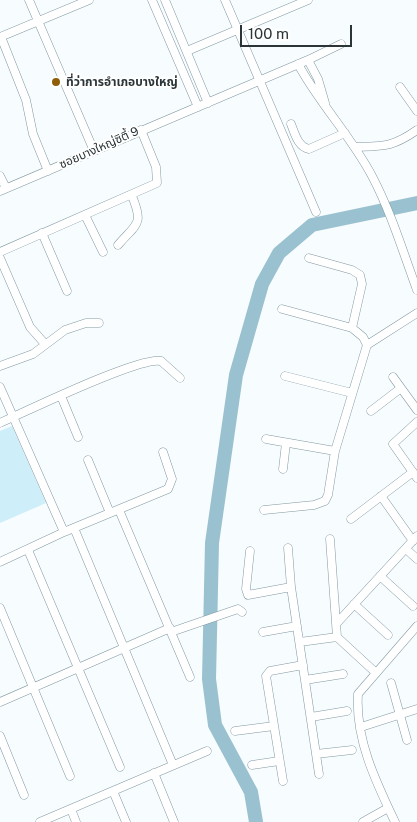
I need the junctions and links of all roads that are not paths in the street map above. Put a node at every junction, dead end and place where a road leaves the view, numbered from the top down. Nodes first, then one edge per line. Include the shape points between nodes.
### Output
1 (29, 0) edge
2 (152, 0) edge
3 (165, 0) edge
4 (225, 0) edge
5 (308, 0) edge
6 (85, 1) edge
7 (38, 22) junction
8 (238, 29) junction
9 (0, 37) edge
10 (341, 44) dead end
11 (186, 51) junction
12 (308, 60) junction
13 (298, 64) junction
14 (259, 81) junction
15 (400, 87) dead end
16 (208, 102) junction
17 (325, 103) junction
18 (198, 106) junction
19 (417, 111) edge
20 (291, 124) dead end
21 (141, 130) junction
22 (417, 130) edge
23 (345, 133) junction
24 (355, 147) junction
25 (94, 151) junction
26 (48, 171) junction
27 (0, 176) edge
28 (3, 190) edge
29 (132, 196) junction
30 (316, 212) dead end
31 (85, 215) junction
32 (42, 233) junction
33 (118, 245) dead end
34 (0, 252) edge
35 (103, 252) dead end
36 (0, 258) edge
37 (309, 258) dead end
38 (417, 290) edge
39 (67, 291) dead end
40 (282, 308) dead end
41 (417, 313) edge
42 (99, 323) dead end
43 (352, 328) junction
44 (45, 344) junction
45 (366, 345) junction
46 (0, 366) edge
47 (285, 376) dead end
48 (393, 377) dead end
49 (180, 378) dead end
50 (0, 386) edge
51 (401, 388) junction
52 (352, 393) junction
53 (61, 396) junction
54 (417, 410) edge
55 (371, 411) dead end
56 (13, 417) junction
57 (417, 422) edge
58 (0, 423) edge
59 (78, 436) dead end
60 (266, 439) dead end
61 (286, 443) junction
62 (335, 451) junction
63 (163, 452) dead end
64 (88, 460) dead end
65 (283, 469) dead end
66 (415, 475) edge
67 (381, 496) junction
68 (119, 510) junction
69 (264, 510) dead end
70 (110, 513) junction
71 (351, 519) dead end
72 (74, 528) junction
73 (64, 532) junction
74 (415, 538) edge
75 (330, 539) dead end
76 (288, 548) dead end
77 (406, 548) junction
78 (28, 550) junction
79 (250, 551) dead end
80 (417, 559) edge
81 (0, 562) edge
82 (380, 576) junction
83 (292, 587) junction
84 (354, 604) junction
85 (413, 606) dead end
86 (0, 608) edge
87 (242, 612) dead end
88 (337, 623) junction
89 (297, 626) junction
90 (417, 626) edge
91 (170, 630) junction
92 (263, 632) dead end
93 (388, 634) dead end
94 (337, 637) junction
95 (300, 642) junction
96 (125, 647) junction
97 (303, 665) junction
98 (80, 668) junction
99 (375, 672) junction
100 (343, 674) dead end
101 (190, 677) dead end
102 (305, 680) junction
103 (391, 683) dead end
104 (33, 688) junction
105 (0, 702) edge
106 (417, 709) edge
107 (347, 711) dead end
108 (400, 715) junction
109 (311, 717) junction
110 (274, 726) junction
111 (362, 727) junction
112 (235, 731) dead end
113 (0, 736) edge
114 (407, 740) dead end
115 (352, 750) dead end
116 (207, 751) dead end
117 (316, 754) junction
118 (280, 761) junction
119 (173, 765) junction
120 (252, 765) dead end
121 (120, 767) dead end
122 (154, 773) junction
123 (319, 774) dead end
124 (70, 776) dead end
125 (282, 781) dead end
126 (113, 791) junction
127 (24, 795) dead end
128 (388, 808) junction
129 (71, 809) junction
130 (40, 822) edge
131 (76, 822) edge
132 (126, 822) edge
133 (174, 822) edge
134 (363, 822) edge
135 (395, 822) edge

1 - 7 street
2 - 18 street
3 - 11 street
4 - 8 street
5 - 8 street
6 - 7 street
7 - 9 street
7 - 25 street
8 - 11 street
8 - 14 street
9 - 26 street via 26,100 33,134
10 - 12 street, ซอยบางใหญ่ซิตี้ 9
11 - 16 street
12 - 13 street, ซอยบางใหญ่ซิตี้ 9
12 - 17 street
13 - 14 street, ซอยบางใหญ่ซิตี้ 9
13 - 17 street
14 - 16 street, ซอยบางใหญ่ซิตี้ 9
14 - 30 street
15 - 19 street
16 - 18 street, ซอยบางใหญ่ซิตี้ 9
17 - 23 street
18 - 21 street, ซอยบางใหญ่ซิตี้ 9
20 - 23 street via 305,149
21 - 25 street, ซอยบางใหญ่ซิตี้ 9
21 - 29 street via 158,180 152,187
22 - 24 street via 390,145
23 - 24 street
24 - 38 street via 380,194
25 - 26 street, ซอยบางใหญ่ซิตี้ 9
26 - 28 street, ซอยบางใหญ่ซิตี้ 9
27 - 28 street
29 - 31 street
29 - 33 street via 140,214 139,220
31 - 32 street
31 - 35 street
32 - 34 street
32 - 39 street
36 - 44 street via 30,326
37 - 43 street via 360,274 362,284
40 - 43 street
41 - 45 street
42 - 44 street via 86,323 66,330
43 - 45 street via 363,337
44 - 46 street via 33,354
45 - 52 street
47 - 52 street
48 - 51 street
49 - 53 street via 161,361 150,361
50 - 56 street
51 - 54 street
51 - 55 street
52 - 62 street
53 - 56 street
53 - 59 street
56 - 58 street
56 - 73 street
57 - 66 street via 393,444
60 - 61 street
61 - 62 street
61 - 65 street
62 - 69 street via 325,501
63 - 68 street via 172,479 168,490
64 - 70 street
66 - 67 street
67 - 71 street
67 - 74 street
68 - 70 street
68 - 91 street
70 - 72 street
72 - 73 street
72 - 96 street
73 - 78 street
74 - 77 street
75 - 88 street
76 - 83 street
77 - 80 street
77 - 82 street
78 - 81 street
78 - 98 street
79 - 83 street via 248,595
82 - 84 street
82 - 85 street
83 - 89 street
84 - 88 street
84 - 93 street
86 - 104 street
87 - 91 street via 238,609 222,612
88 - 94 street
89 - 92 street
89 - 95 street
90 - 99 street
91 - 96 street
91 - 101 street
94 - 95 street
94 - 99 street
95 - 97 street
96 - 98 street
96 - 119 street
97 - 102 street
97 - 110 street via 267,674
98 - 104 street
98 - 121 street
99 - 111 street via 358,694
100 - 102 street
102 - 109 street
103 - 108 street
104 - 105 street
104 - 124 street
106 - 108 street
107 - 109 street
108 - 111 street
108 - 114 street
109 - 117 street
110 - 112 street
110 - 118 street
111 - 128 street via 369,764
113 - 127 street
115 - 117 street
116 - 119 street
117 - 123 street
118 - 120 street
118 - 125 street
119 - 122 street
122 - 126 street
122 - 133 street
126 - 129 street
126 - 132 street
128 - 134 street
128 - 135 street
129 - 130 street
129 - 131 street

